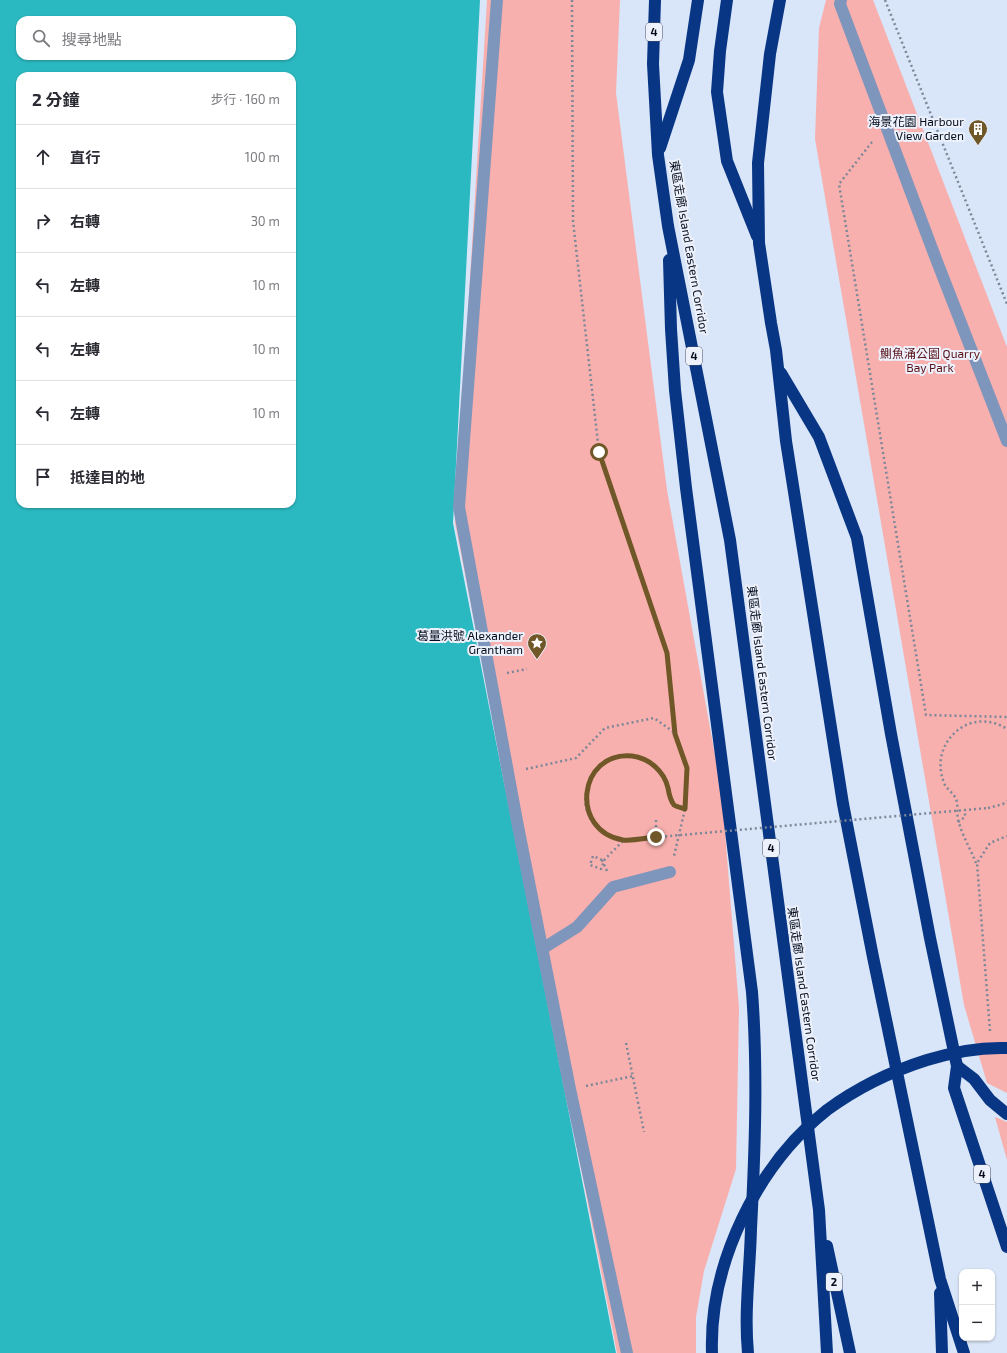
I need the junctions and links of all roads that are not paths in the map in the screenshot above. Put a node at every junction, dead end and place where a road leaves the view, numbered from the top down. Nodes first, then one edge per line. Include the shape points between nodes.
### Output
1 (497, 0) edge
2 (655, 0) edge
3 (698, 0) edge
4 (727, 0) edge
5 (780, 0) edge
6 (841, 0) edge
7 (658, 155) junction
8 (668, 226) junction
9 (759, 243) junction
10 (779, 370) junction
11 (1007, 441) edge
12 (670, 872) road end
13 (542, 949) junction
14 (1007, 1048) edge
15 (957, 1066) junction
16 (1007, 1114) edge
17 (818, 1210) junction
18 (1007, 1247) edge
19 (940, 1280) junction
20 (627, 1353) edge
21 (712, 1353) edge
22 (748, 1353) edge
23 (827, 1353) edge
24 (850, 1353) edge
25 (942, 1353) edge
26 (964, 1353) edge

1 - 13 street via 459,507
2 - 7 highway, 東區走廊 Island Eastern Corridor / 4 via 653,64
3 - 7 highway via 689,60
4 - 9 highway via 717,92 727,161
5 - 9 highway, 4 via 770,54 758,163
6 - 11 street via 840,4
7 - 8 highway, 東區走廊 Island Eastern Corridor / 4
8 - 17 highway, 東區走廊 Island Eastern Corridor / 4 via 730,540
8 - 22 highway via 672,369 752,992 756,1071
9 - 10 highway, 4
10 - 15 highway, 4 via 819,437 857,538 922,899
10 - 19 highway, 4 via 786,441 843,804
12 - 13 street via 613,887 577,927
13 - 20 street
14 - 21 highway, bridge via 967,1050 910,1065 856,1091 827,1110 793,1143 761,1184 729,1248 716,1301
15 - 16 highway via 974,1079 990,1100
15 - 18 highway, 4 via 954,1088
17 - 23 highway, 東區走廊 Island Eastern Corridor / 4
17 - 24 highway, 2
19 - 25 highway
19 - 26 highway, 4

